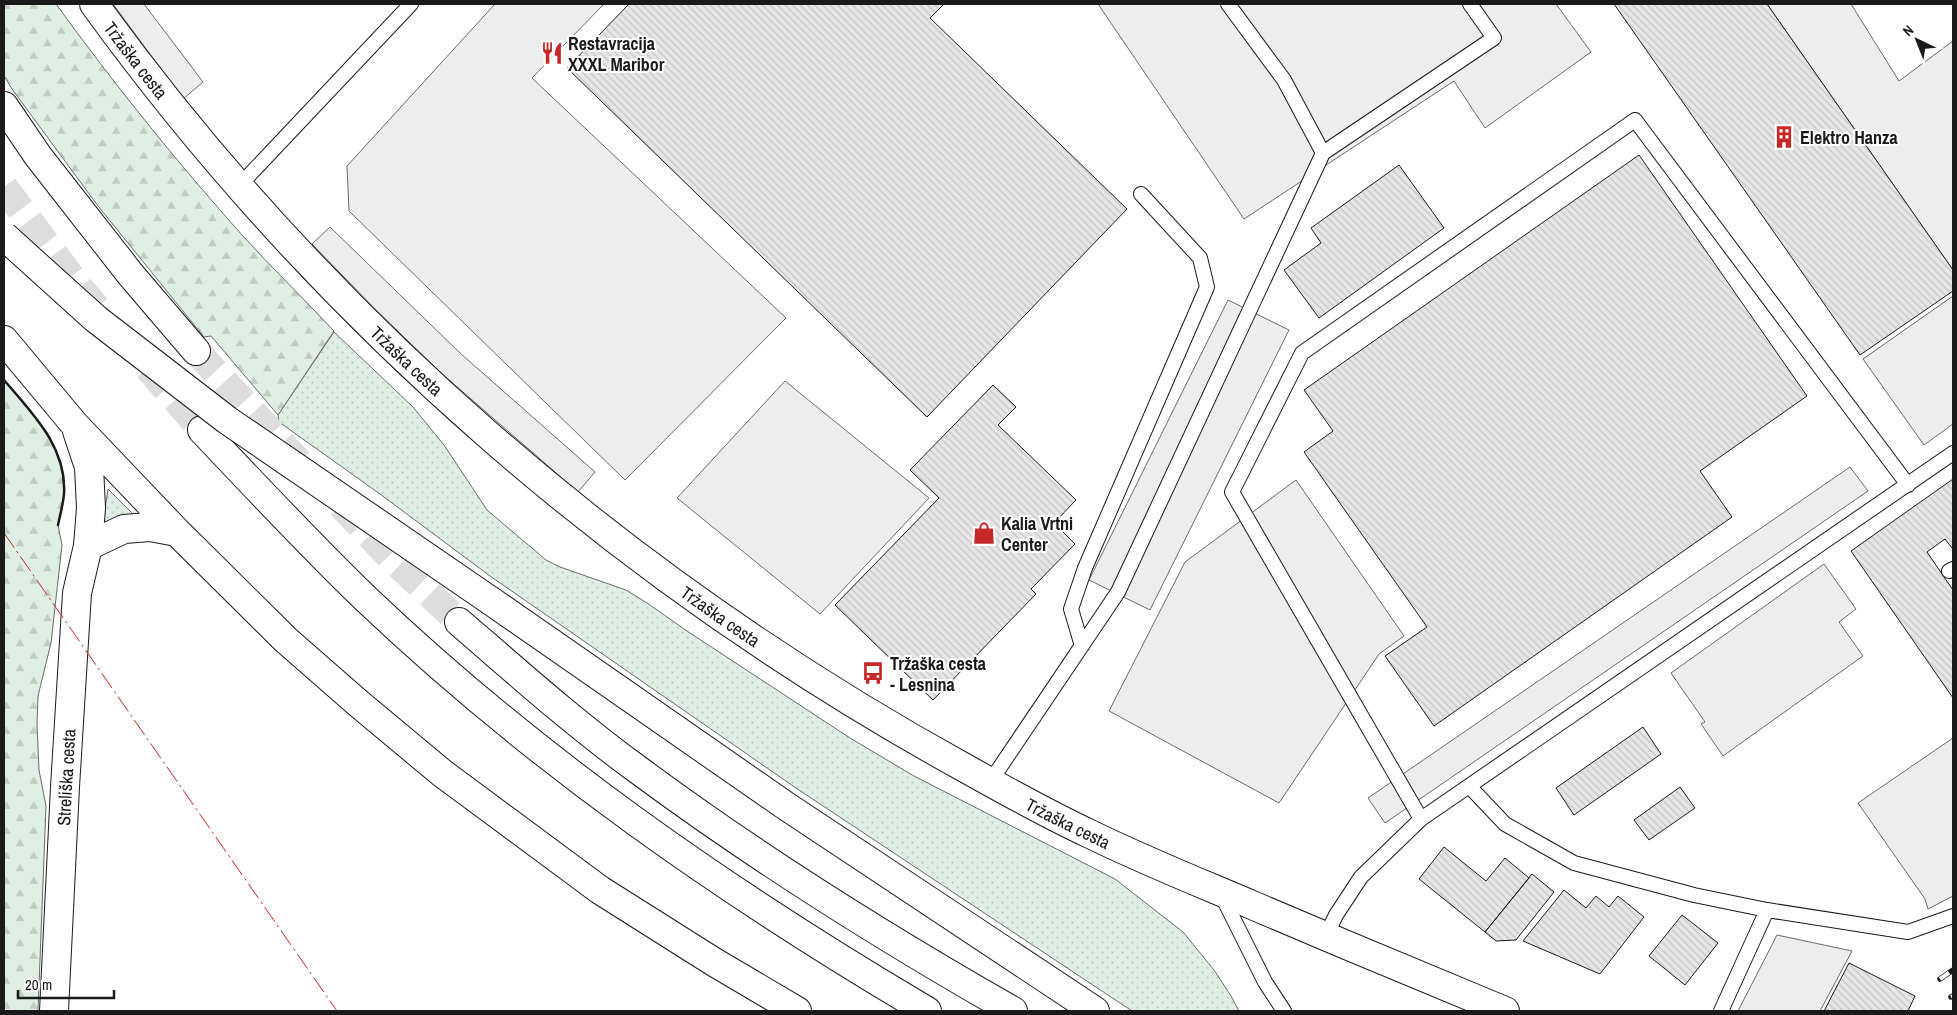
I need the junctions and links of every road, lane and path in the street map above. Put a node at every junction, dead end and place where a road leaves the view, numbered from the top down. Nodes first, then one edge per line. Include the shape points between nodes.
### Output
1 (94, 4) edge
2 (411, 4) edge
3 (1228, 4) edge
4 (1470, 4) edge
5 (4, 106) edge
6 (1324, 153) junction
7 (240, 185) junction
8 (1141, 194) dead end
9 (4, 236) edge
10 (4, 340) edge
11 (196, 351) tunnel mouth
12 (75, 425) junction
13 (202, 430) tunnel mouth
14 (1953, 453) edge
15 (1908, 485) junction
16 (177, 532) junction
17 (88, 546) junction
18 (459, 622) tunnel mouth
19 (1082, 646) junction
20 (990, 782) junction
21 (1469, 786) junction
22 (1421, 819) junction
23 (1219, 891) junction
24 (1766, 910) junction
25 (1953, 916) edge
26 (1326, 936) junction
27 (54, 1011) edge
28 (797, 1011) edge
29 (927, 1011) edge
30 (1013, 1011) edge
31 (1095, 1011) edge
32 (1284, 1011) edge
33 (1502, 1011) edge
34 (1722, 1011) edge

1 - 7 main road, Tržaška cesta via 168,101
2 - 7 lane
3 - 6 lane via 1284,80
4 - 6 lane via 1494,38
5 - 11 main road via 38,156 131,275
6 - 19 lane via 1118,592
7 - 20 main road, Tržaška cesta via 333,289 406,362 608,535 752,639 906,736
8 - 19 lane via 1200,258 1207,287 1085,568 1071,609
9 - 31 main road, bridge via 96,319 227,420 786,806
10 - 12 main road
12 - 16 main road
12 - 17 main road, Streliška cesta via 89,467 91,508
13 - 29 main road via 305,540 367,600 527,738 633,820 728,887
14 - 15 lane
15 - 21 lane
15 - 22 lane via 1634,120 1302,353 1232,492
16 - 17 main road via 150,527 124,529
16 - 28 main road via 286,640 442,773 600,890
17 - 27 main road, Streliška cesta via 77,593
18 - 30 main road via 636,769 710,821 848,914
19 - 20 lane
20 - 23 main road, Tržaška cesta via 1089,834
21 - 22 lane
21 - 24 lane via 1505,824 1574,863 1694,895
22 - 26 lane via 1361,877
23 - 26 main road, Tržaška cesta
23 - 32 lane via 1265,982
24 - 25 lane via 1908,932
24 - 34 lane
26 - 33 main road, Tržaška cesta

